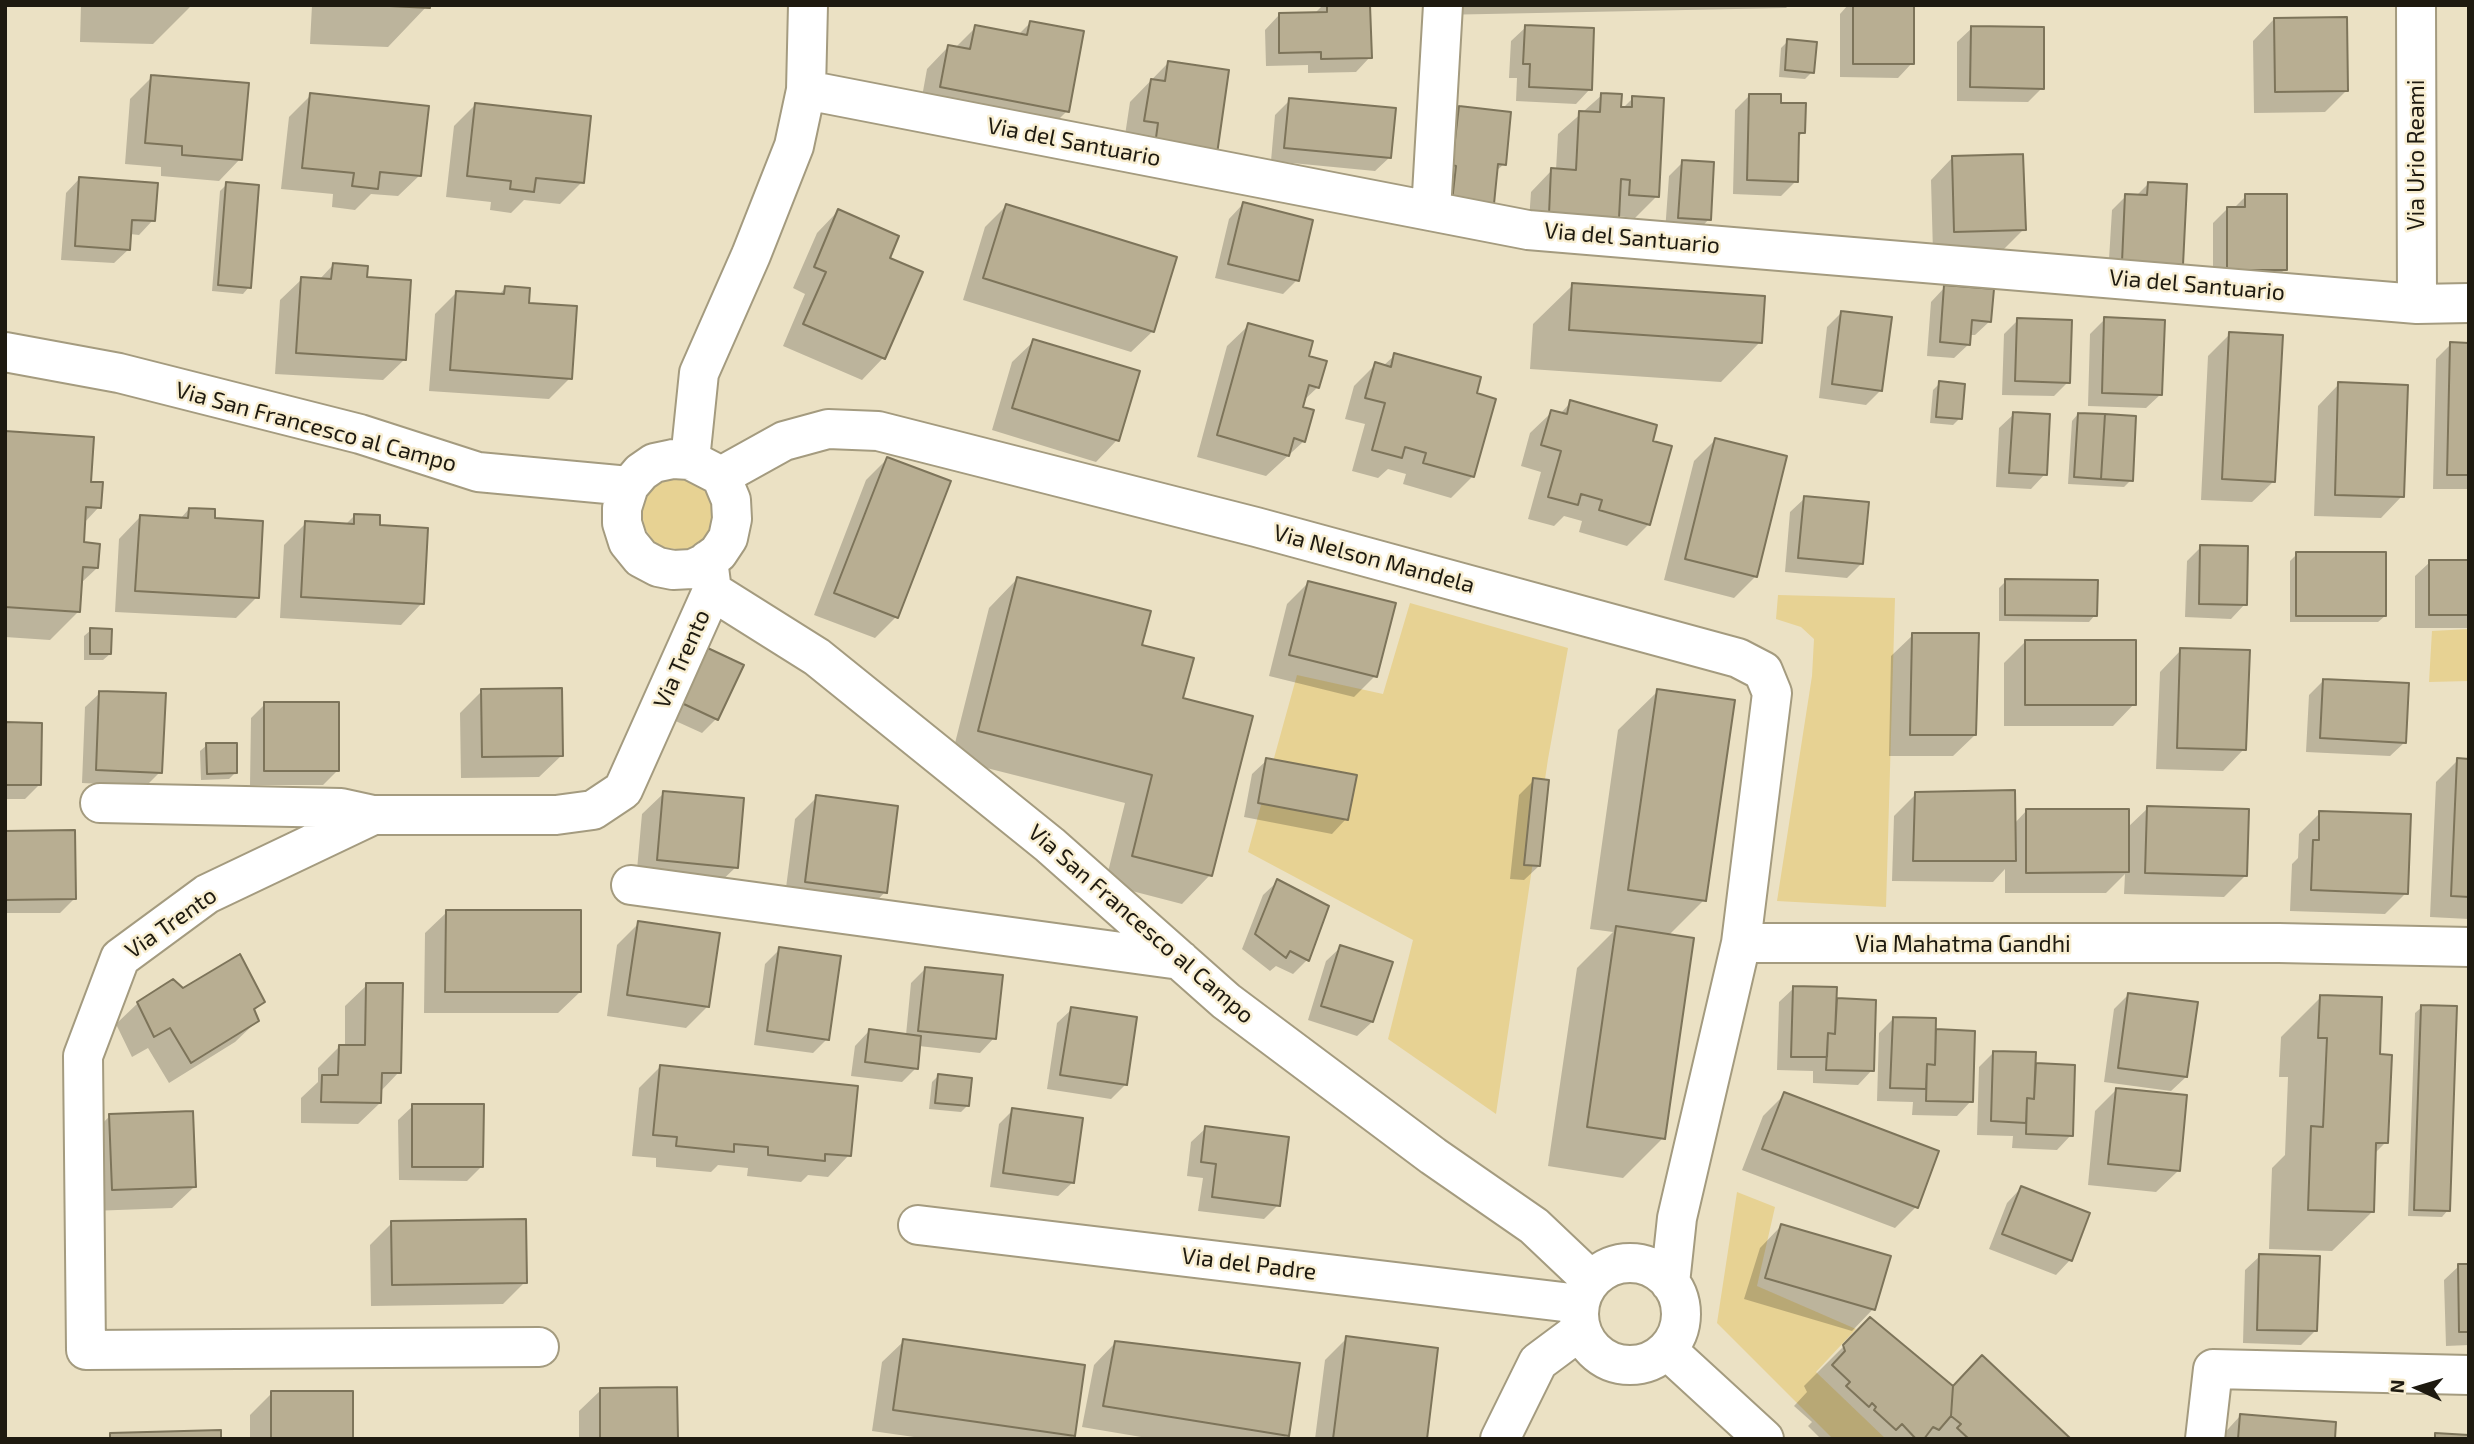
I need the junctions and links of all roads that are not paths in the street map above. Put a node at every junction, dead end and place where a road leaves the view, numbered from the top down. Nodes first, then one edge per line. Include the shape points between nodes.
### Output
1 (808, 5) edge
2 (1443, 5) edge
3 (2416, 5) edge
4 (806, 90) junction
5 (1431, 211) junction
6 (2469, 303) edge
7 (2417, 304) junction
8 (5, 352) edge
9 (706, 468) junction
10 (629, 486) junction
11 (710, 576) junction
12 (100, 803) dead end
13 (373, 816) junction
14 (631, 885) dead end
15 (1741, 943) junction
16 (2469, 947) edge
17 (1180, 960) junction
18 (918, 1225) dead end
19 (1657, 1274) junction
20 (1584, 1305) junction
21 (539, 1347) dead end
22 (1667, 1350) junction
23 (2469, 1375) edge
24 (1500, 1439) edge
25 (1764, 1439) edge
26 (2205, 1439) edge

1 - 4 street
2 - 5 street
3 - 7 street, Via Urio Reami
4 - 5 street, Via del Santuario
4 - 9 street via 794,146 699,373
5 - 7 street, Via del Santuario via 1528,230
6 - 7 street, Via del Santuario
8 - 10 street, Via San Francesco al Campo via 119,373 360,434 478,472
9 - 10 street via 673,459 654,463
9 - 11 street via 731,500 732,519
9 - 15 street, Via Nelson Mandela via 828,429 878,431 1738,658 1763,671 1772,693
10 - 11 street via 621,508 622,523 628,542 641,558 658,567 692,569
11 - 13 street, Via Trento via 623,790 593,810 556,815
11 - 17 street, Via San Francesco al Campo via 1050,845
12 - 13 street via 341,808
13 - 21 street, Via Trento via 208,894 120,958 83,1056 86,1350
14 - 17 street
15 - 16 street, Via Mahatma Gandhi
15 - 19 street via 1677,1219
17 - 20 street, Via San Francesco al Campo via 1226,1001 1534,1226
18 - 20 street, Via del Padre
19 - 20 street via 1629,1263 1615,1265 1602,1271
19 - 22 street via 1677,1295 1681,1310 1680,1324
20 - 22 street via 1589,1346 1602,1358 1636,1365
20 - 24 street via 1538,1362
22 - 25 street
23 - 26 street via 2213,1369

